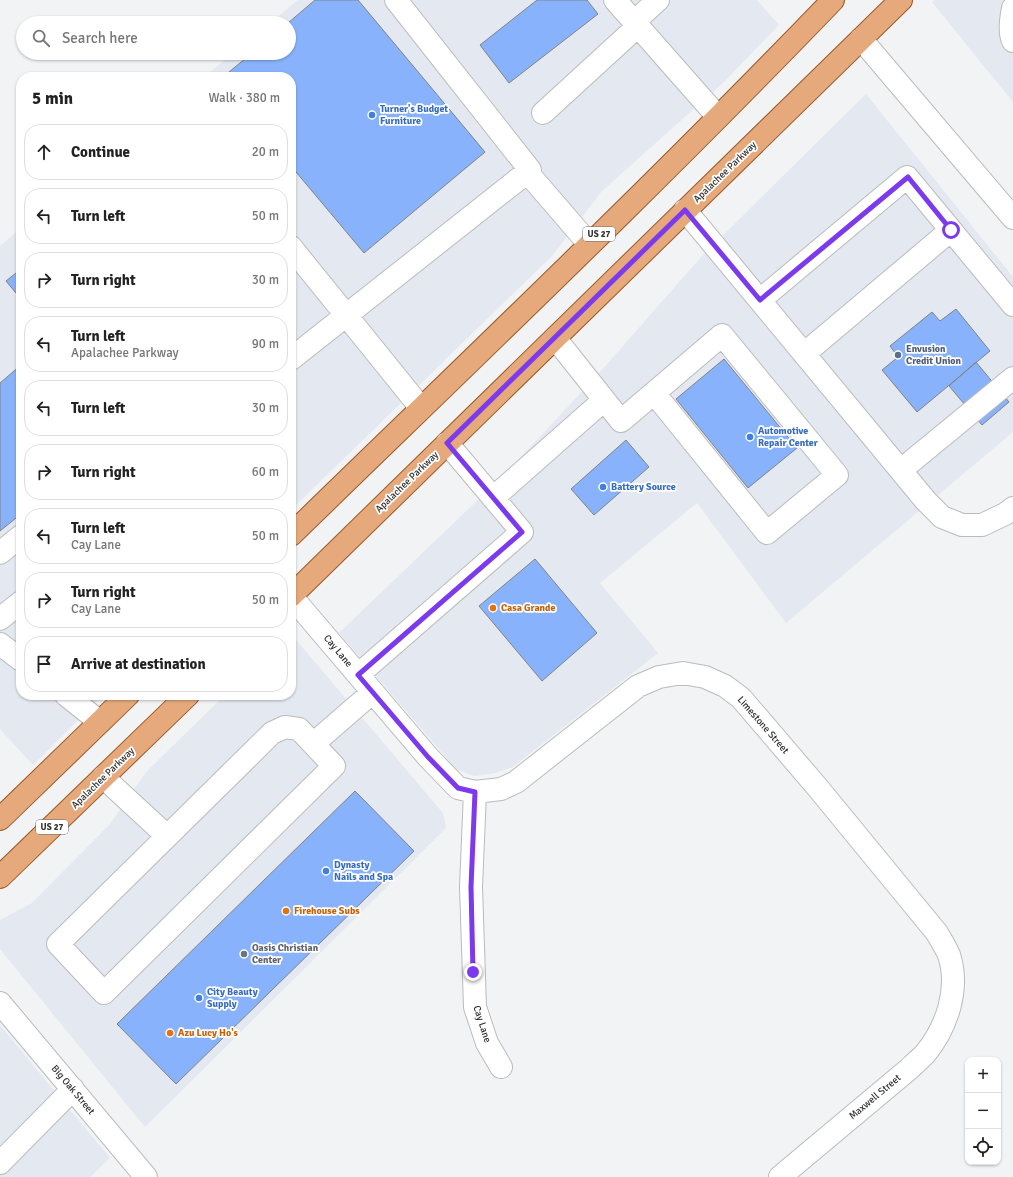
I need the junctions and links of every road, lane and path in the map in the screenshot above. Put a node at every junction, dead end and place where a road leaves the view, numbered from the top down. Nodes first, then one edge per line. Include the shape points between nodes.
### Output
1 (396, 0) edge
2 (615, 0) edge
3 (658, 0) edge
4 (833, 0) edge
5 (901, 0) edge
6 (1013, 8) edge
7 (636, 24) junction
8 (861, 39) junction
9 (1013, 41) edge
10 (543, 113) dead end
11 (718, 117) junction
12 (527, 172) junction
13 (685, 210) junction
14 (1013, 218) edge
15 (951, 230) junction
16 (589, 244) junction
17 (296, 253) edge
18 (760, 300) junction
19 (1013, 305) edge
20 (346, 315) junction
21 (555, 338) junction
22 (804, 354) junction
23 (296, 355) edge
24 (1013, 378) edge
25 (654, 393) junction
26 (604, 400) junction
27 (421, 408) junction
28 (447, 443) junction
29 (901, 470) junction
30 (493, 498) junction
31 (1013, 508) edge
32 (296, 530) edge
33 (16, 540) edge
34 (0, 553) edge
35 (296, 591) edge
36 (296, 602) edge
37 (16, 606) edge
38 (0, 619) edge
39 (0, 644) edge
40 (16, 656) edge
41 (358, 675) junction
42 (373, 692) junction
43 (72, 700) edge
44 (123, 700) edge
45 (183, 700) edge
46 (100, 722) junction
47 (313, 744) junction
48 (104, 777) junction
49 (475, 792) junction
50 (0, 820) edge
51 (168, 836) junction
52 (0, 877) edge
53 (0, 1003) edge
54 (951, 1003) joint
55 (501, 1067) dead end
56 (73, 1089) junction
57 (1, 1160) edge
58 (146, 1177) edge
59 (780, 1177) edge

1 - 12 street via 530,170
2 - 7 street
3 - 7 street
4 - 11 main road, US 27
5 - 8 main road, Apalachee Parkway
6 - 9 street
7 - 10 street
7 - 11 street
8 - 13 main road, Apalachee Parkway
8 - 14 street
11 - 16 main road, US 27
12 - 16 street
12 - 20 street
13 - 18 street
13 - 21 main road, Apalachee Parkway
15 - 18 street via 908,177
15 - 19 street
15 - 22 street
16 - 27 main road, US 27
17 - 20 street
18 - 22 street
20 - 23 street
20 - 27 street
21 - 26 street
21 - 28 main road, Apalachee Parkway
22 - 29 street
24 - 29 street
25 - 25 street via 767,533 837,475 722,334
25 - 26 street via 621,421
26 - 30 street
27 - 32 main road, US 27
28 - 30 street
28 - 35 main road, Apalachee Parkway
29 - 31 street via 942,517 962,525 982,524
30 - 41 street via 522,532
33 - 34 street
36 - 41 street, Cay Lane
37 - 38 street
39 - 40 street
41 - 42 street, Cay Lane
42 - 47 street
42 - 49 street, Cay Lane via 458,788
43 - 46 street
44 - 46 main road
45 - 48 main road, Apalachee Parkway / US 27
46 - 50 main road
47 - 51 street via 299,729 285,727 272,733
47 - 51 street via 334,766 104,993 58,944
48 - 51 street
48 - 52 main road, Apalachee Parkway / US 27
49 - 54 street, Limestone Street via 500,789 516,782 638,686 659,677 683,673 705,677 725,686 741,698 937,933 949,954 954,978
49 - 55 street, Cay Lane via 471,887 475,1007 487,1043
53 - 56 street, Big Oak Street
54 - 59 street, Maxwell Street via 940,1031 924,1054
56 - 57 street
56 - 58 street, Big Oak Street

